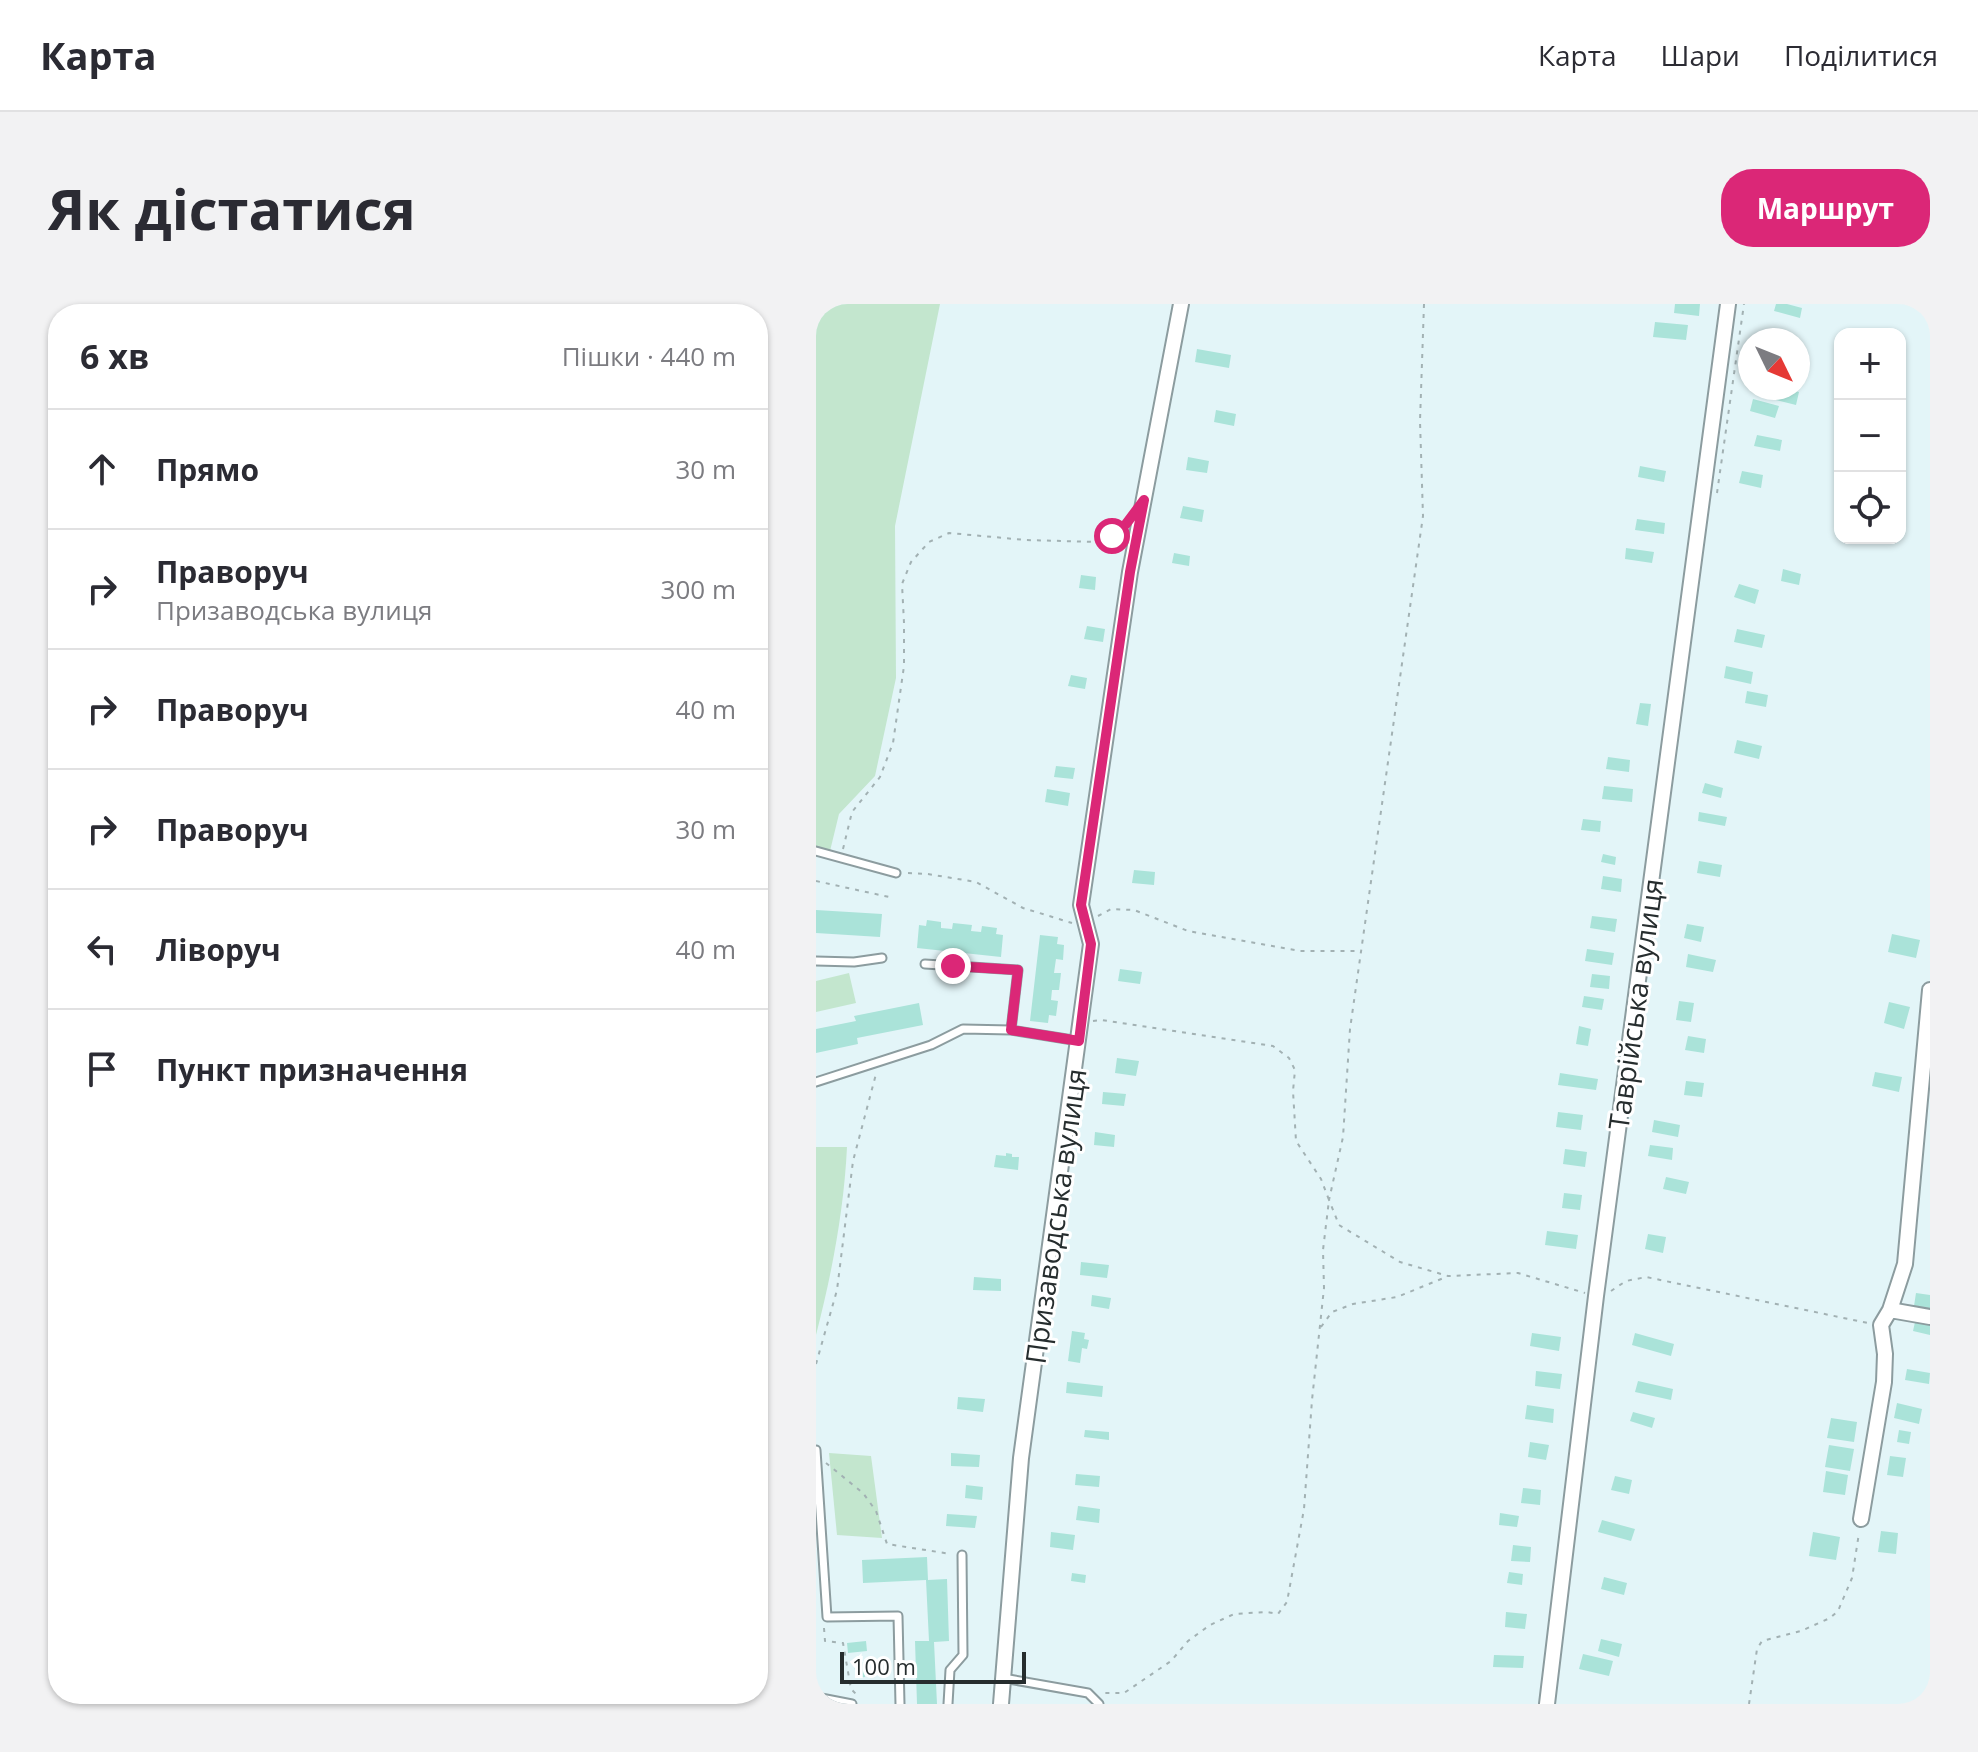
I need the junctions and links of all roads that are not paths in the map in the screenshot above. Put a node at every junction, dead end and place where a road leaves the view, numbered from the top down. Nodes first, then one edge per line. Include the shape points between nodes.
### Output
1 (1181, 304) edge
2 (1728, 304) edge
3 (816, 851) edge
4 (896, 873) road end
5 (882, 958) dead end
6 (816, 961) edge
7 (925, 964) dead end
8 (1930, 990) edge
9 (1011, 1030) junction
10 (1080, 1034) junction
11 (816, 1082) edge
12 (1890, 1310) junction
13 (1930, 1317) edge
14 (816, 1452) edge
15 (1861, 1519) road end
16 (962, 1555) road end
17 (1002, 1678) junction
18 (816, 1697) edge
19 (852, 1704) edge
20 (900, 1704) edge
21 (948, 1704) edge
22 (1001, 1704) edge
23 (1099, 1704) edge
24 (1547, 1704) edge

1 - 10 street, Призаводська вулиця via 1128,587 1081,905 1091,944
2 - 24 street, Таврійська вулиця
3 - 4 lane
5 - 6 lane
7 - 9 lane via 1018,970
8 - 12 street via 1905,1264
9 - 10 lane
9 - 11 lane via 963,1029 931,1045
10 - 17 street, Призаводська вулиця via 1021,1458
12 - 13 street
12 - 15 street via 1881,1325 1884,1382
14 - 20 lane via 827,1617 898,1616
16 - 21 lane via 963,1655 950,1670
17 - 22 street, Призаводська вулиця
17 - 23 lane via 1088,1693
18 - 19 lane

